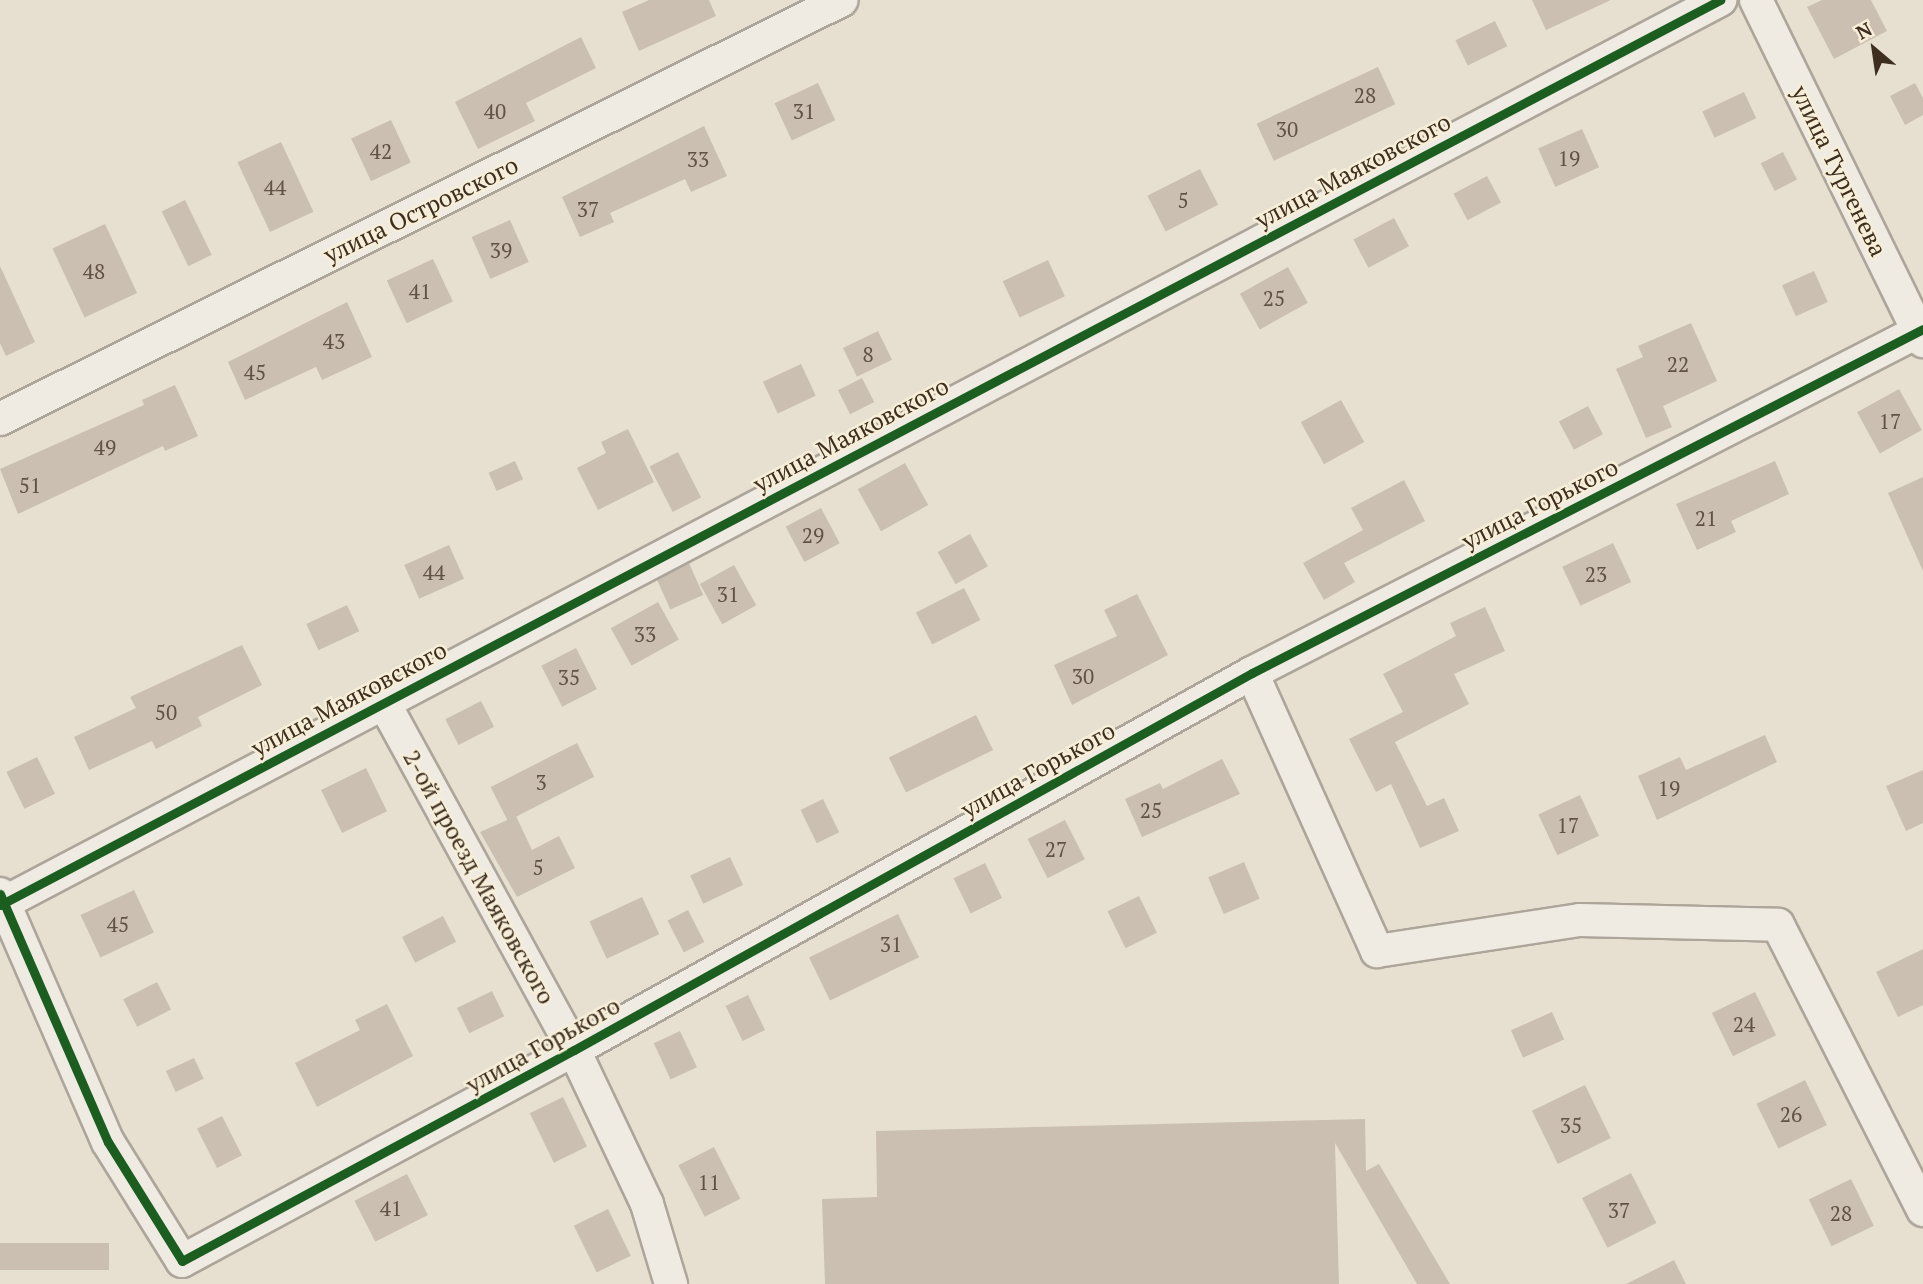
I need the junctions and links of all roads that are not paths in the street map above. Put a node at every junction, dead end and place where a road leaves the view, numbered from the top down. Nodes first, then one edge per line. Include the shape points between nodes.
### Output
1 (842, 0) edge
2 (1720, 0) edge
3 (1756, 0) edge
4 (1921, 334) edge
5 (0, 419) edge
6 (1252, 673) junction
7 (384, 703) junction
8 (1, 900) edge
9 (574, 1050) junction
10 (1923, 1210) edge
11 (671, 1284) edge

1 - 5 street, улица Островского
2 - 7 street, улица Маяковского
3 - 4 street, улица Тургенева
4 - 6 street, улица Горького
6 - 9 street, улица Горького
6 - 10 street via 1377,951 1580,920 1778,925
7 - 8 street, улица Маяковского
7 - 9 street, 2-ой проезд Маяковского
8 - 9 street, улица Горького via 108,1142 181,1261
9 - 11 street, 2-ой проезд Маяковского via 648,1204

